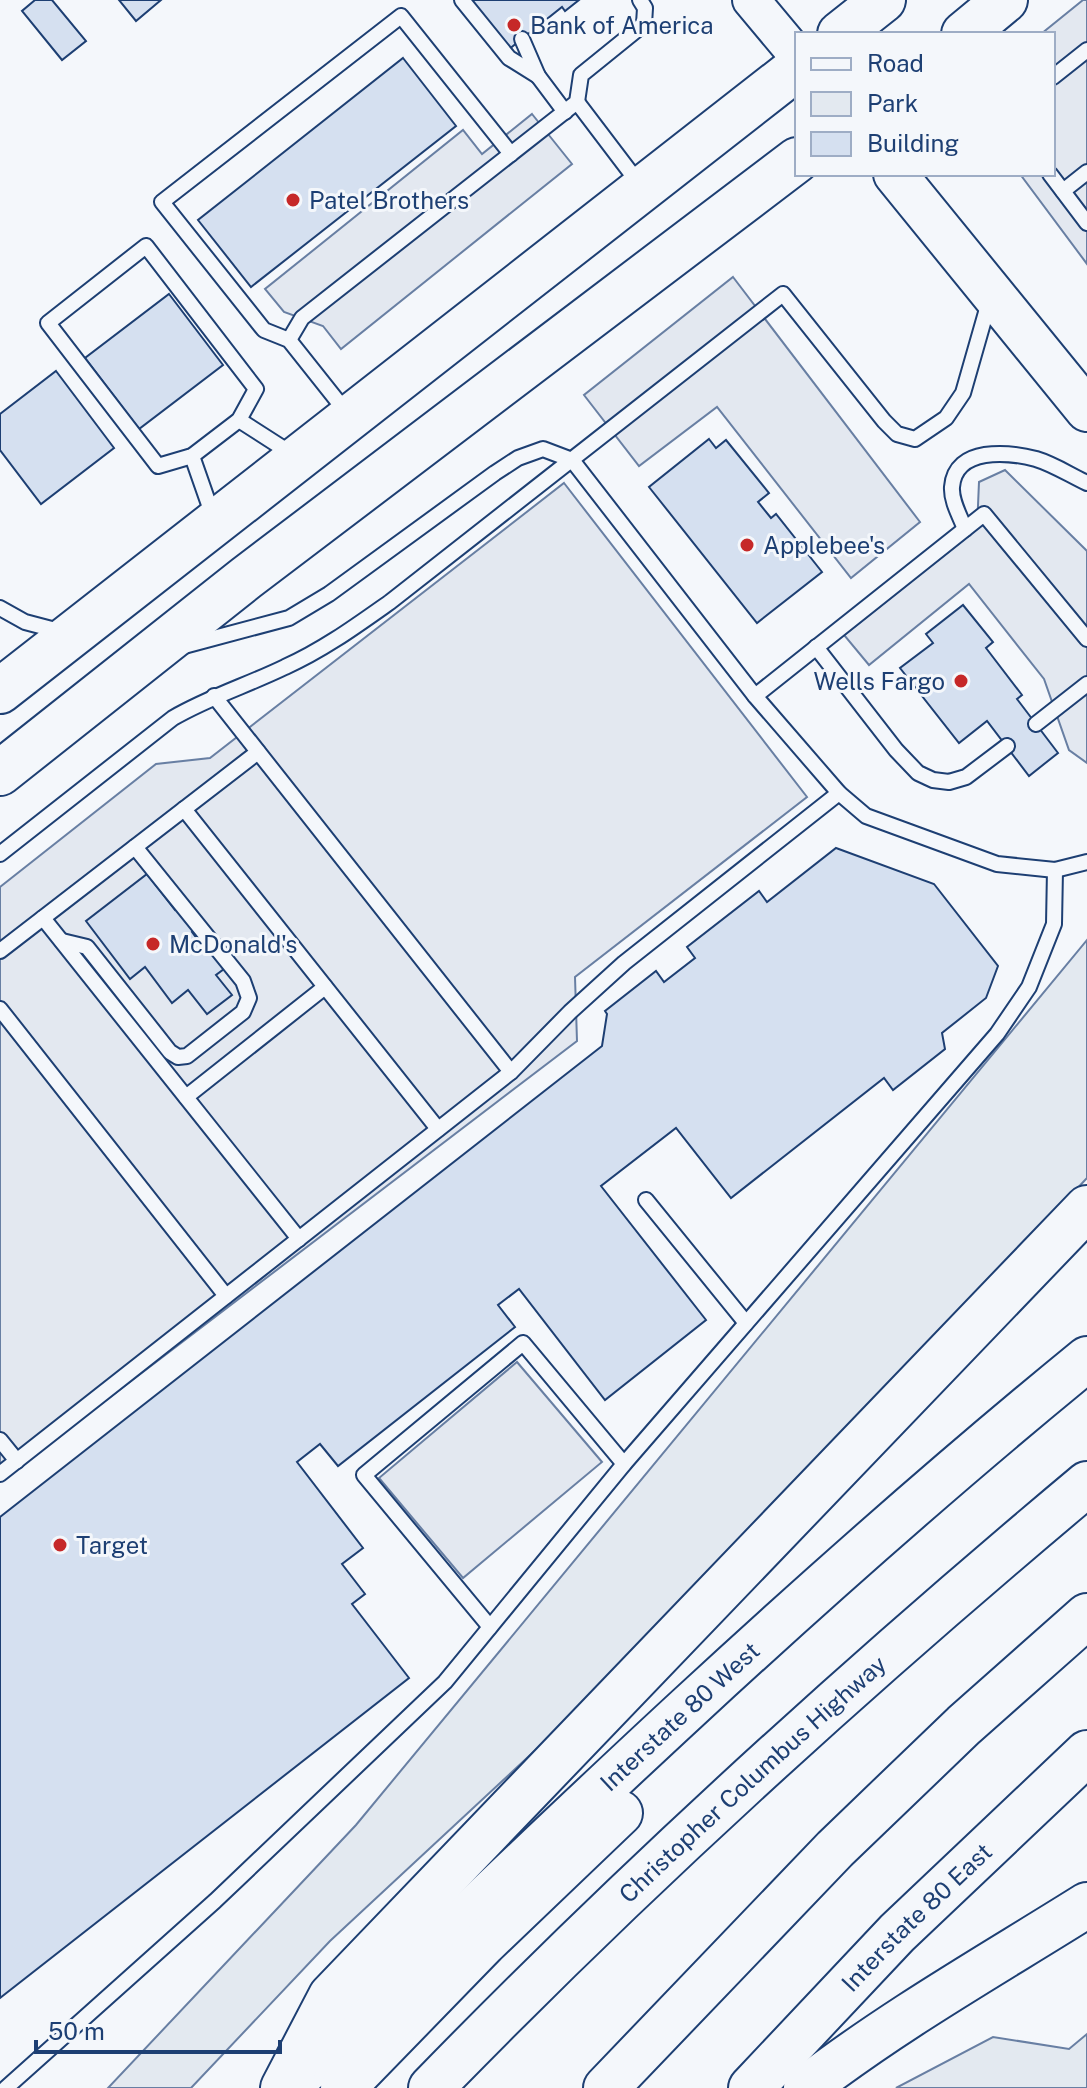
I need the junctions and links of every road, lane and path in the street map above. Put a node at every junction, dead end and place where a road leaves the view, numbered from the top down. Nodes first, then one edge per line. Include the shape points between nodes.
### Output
1 (462, 0) edge
2 (640, 0) edge
3 (751, 0) edge
4 (883, 0) edge
5 (1005, 0) edge
6 (843, 32) edge
7 (966, 32) edge
8 (522, 39) dead end
9 (1087, 50) edge
10 (795, 53) edge
11 (795, 70) edge
12 (1055, 75) edge
13 (538, 76) junction
14 (577, 102) junction
15 (565, 112) junction
16 (511, 154) junction
17 (795, 162) edge
18 (1087, 172) edge
19 (897, 176) edge
20 (1052, 176) edge
21 (642, 188) junction
22 (1063, 191) junction
23 (1087, 223) edge
24 (991, 294) junction
25 (289, 340) junction
26 (1085, 404) edge
27 (350, 417) junction
28 (239, 420) junction
29 (192, 456) junction
30 (298, 458) junction
31 (572, 460) junction
32 (1087, 483) edge
33 (216, 523) junction
34 (965, 529) junction
35 (0, 608) edge
36 (71, 635) junction
37 (1087, 639) edge
38 (816, 647) junction
39 (147, 655) junction
40 (1087, 684) edge
41 (0, 691) edge
42 (214, 696) junction
43 (755, 696) junction
44 (1036, 724) dead end
45 (1007, 746) dead end
46 (258, 752) junction
47 (0, 773) edge
48 (839, 793) junction
49 (184, 809) junction
50 (135, 847) junction
51 (0, 854) edge
52 (1087, 862) edge
53 (1055, 870) junction
54 (43, 918) junction
55 (62, 941) junction
56 (0, 951) edge
57 (325, 987) junction
58 (0, 1009) edge
59 (511, 1072) junction
60 (186, 1097) junction
61 (438, 1129) junction
62 (646, 1200) dead end
63 (1087, 1208) edge
64 (299, 1239) junction
65 (226, 1296) junction
66 (746, 1323) junction
67 (1087, 1359) edge
68 (1087, 1377) edge
69 (0, 1440) edge
70 (17, 1461) junction
71 (624, 1464) junction
72 (0, 1474) edge
73 (1087, 1484) edge
74 (1087, 1616) edge
75 (490, 1627) junction
76 (1087, 1753) edge
77 (1087, 1905) edge
78 (6, 2088) edge
79 (285, 2088) edge
80 (343, 2088) edge
81 (431, 2088) edge
82 (606, 2088) edge
83 (751, 2088) edge
84 (806, 2088) edge

1 - 13 lane via 509,58
2 - 14 lane via 644,24 581,75
3 - 10 street
4 - 6 highway
5 - 7 highway
8 - 13 lane
9 - 12 lane
11 - 21 highway
13 - 15 lane
14 - 15 lane
14 - 21 lane
15 - 16 lane
16 - 25 lane via 302,318
16 - 25 lane via 401,16 162,202 264,330
17 - 39 highway
18 - 22 lane
19 - 24 main road
20 - 22 lane
21 - 27 highway
22 - 23 lane
24 - 26 main road
24 - 31 lane via 963,393 946,418 915,439 897,434 884,421 783,294
25 - 27 lane
27 - 30 highway
28 - 29 lane
28 - 29 lane via 256,389 146,246 48,323 158,466
28 - 30 lane
29 - 33 lane
30 - 33 highway
31 - 39 lane via 543,449 518,458 289,618
31 - 42 lane via 334,642
31 - 43 lane
32 - 34 lane via 1038,460 983,454 964,465 952,485
33 - 36 highway
34 - 37 lane via 984,514
34 - 38 lane
35 - 36 lane via 25,622
36 - 41 highway
38 - 43 lane
38 - 45 lane via 918,773 949,782 966,777
39 - 47 highway
40 - 44 lane
42 - 46 lane
42 - 51 lane via 173,718
43 - 48 lane
46 - 49 lane
46 - 59 lane
48 - 53 lane via 866,816 984,860
48 - 59 lane via 624,963
49 - 50 lane
49 - 57 lane
50 - 54 lane
50 - 55 lane via 243,981 249,998 243,1012 187,1056 178,1057 87,947
52 - 53 lane
53 - 66 lane via 1054,924 1029,987 997,1034
54 - 55 lane
54 - 56 lane
55 - 60 lane
57 - 60 lane
57 - 61 lane
58 - 65 lane
59 - 61 lane
60 - 64 lane
61 - 64 lane
62 - 66 lane
63 - 79 highway via 331,1996
64 - 65 lane
65 - 70 lane
66 - 71 lane
67 - 79 highway, Interstate 80 West via 800,1607
68 - 80 highway via 816,1625 484,1943
69 - 70 lane
70 - 72 lane
71 - 75 lane
71 - 75 lane via 523,1343 364,1475
73 - 81 highway, Christopher Columbus Highway via 688,1837
74 - 82 highway via 835,1849
75 - 78 lane via 445,1682 365,1759
76 - 83 highway, Interstate 80 East via 897,1933
77 - 84 highway

